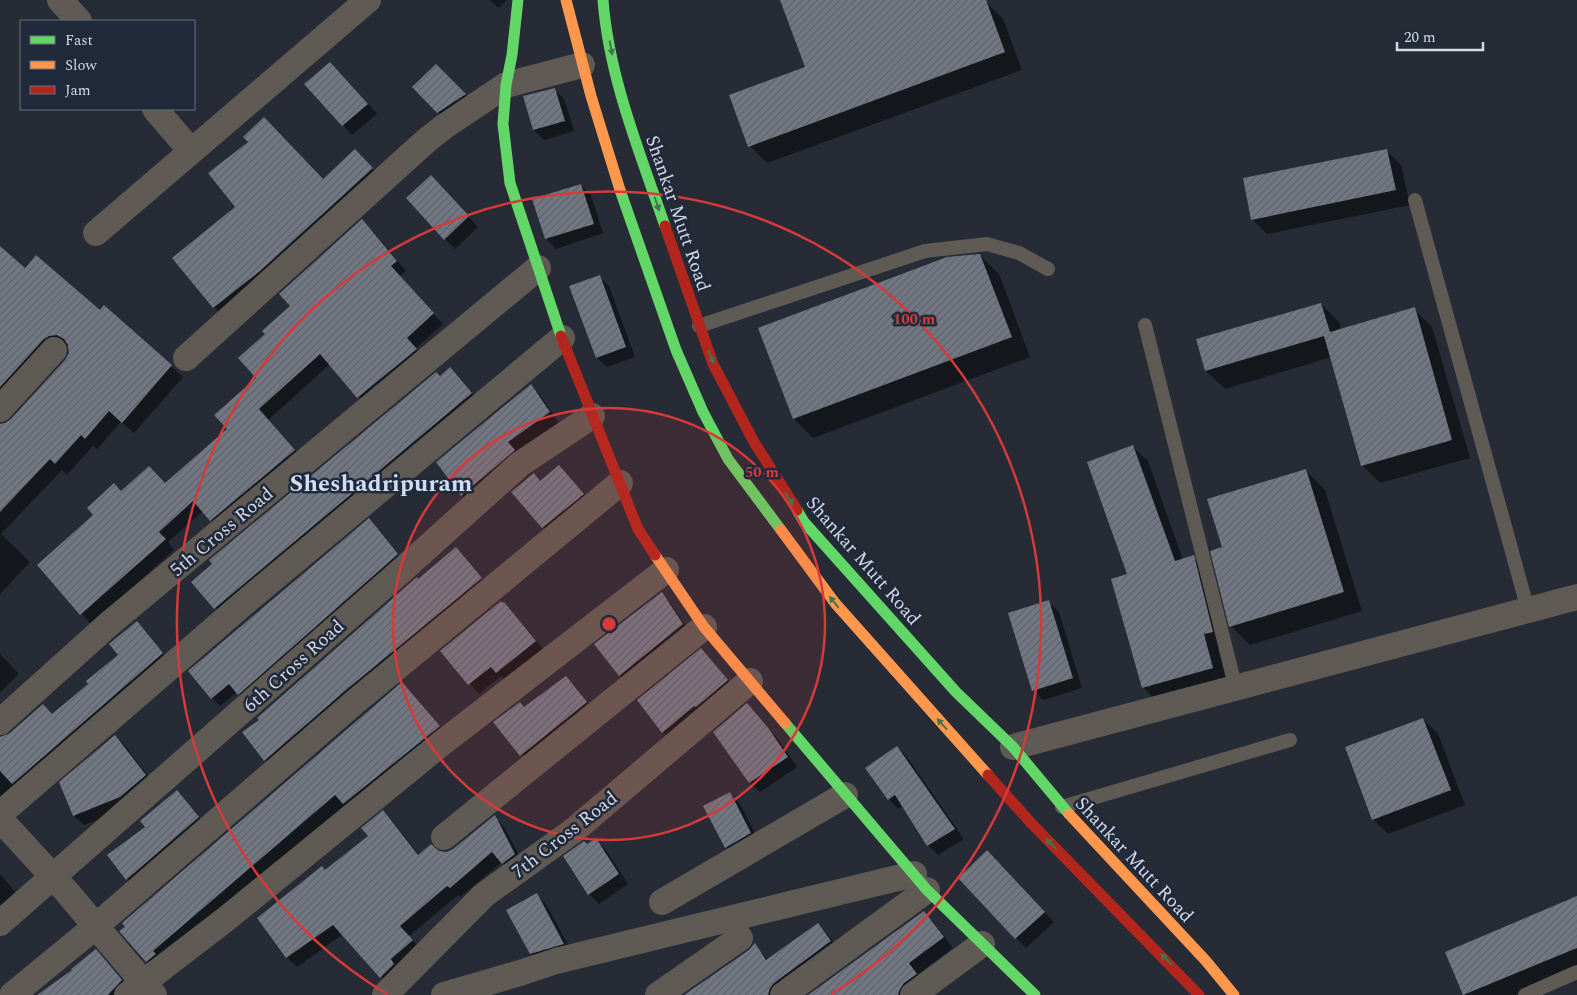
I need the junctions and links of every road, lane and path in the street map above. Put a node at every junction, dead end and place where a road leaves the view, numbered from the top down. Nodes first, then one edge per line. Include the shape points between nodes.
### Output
1 (60, 0) edge
2 (368, 0) edge
3 (518, 0) edge
4 (566, 0) edge
5 (604, 0) edge
6 (78, 20) edge
7 (582, 65) junction
8 (506, 85) junction
9 (156, 110) edge
10 (191, 151) junction
11 (1416, 200) dead end
12 (96, 233) dead end
13 (538, 268) junction
14 (1048, 269) dead end
15 (1145, 325) dead end
16 (699, 326) junction
17 (562, 338) junction
18 (54, 350) dead end
19 (186, 358) dead end
20 (0, 409) edge
21 (592, 416) junction
22 (620, 483) junction
23 (666, 570) junction
24 (1577, 597) edge
25 (1528, 610) junction
26 (704, 627) junction
27 (750, 680) junction
28 (1236, 688) junction
29 (0, 722) edge
30 (1290, 740) dead end
31 (1014, 747) junction
32 (845, 795) junction
33 (1062, 807) junction
34 (0, 814) edge
35 (0, 819) edge
36 (444, 837) dead end
37 (54, 878) junction
38 (920, 882) junction
39 (662, 902) dead end
40 (0, 923) edge
41 (96, 926) junction
42 (740, 938) dead end
43 (982, 944) junction
44 (1577, 972) edge
45 (141, 991) edge
46 (1025, 992) edge
47 (12, 995) edge
48 (385, 995) edge
49 (444, 995) edge
50 (658, 995) edge
51 (783, 995) edge
52 (913, 995) edge
53 (1199, 995) edge
54 (1234, 995) edge
55 (1525, 995) edge

1 - 6 street
2 - 10 street
3 - 8 main road
4 - 7 main road
5 -> 16 main road, Shankar Mutt Road via 615,70
7 - 8 street
53 -> 7 main road via 1032,824 834,603 732,457 703,412 676,350 628,215
8 - 13 main road via 503,124 510,184
8 - 19 street via 427,140
9 - 10 street
10 - 12 street
11 - 25 lane
13 - 17 main road
13 - 29 street, 5th Cross Road via 110,623
14 - 16 lane via 1019,253 987,244 925,251
15 - 28 lane
16 -> 31 main road, Shankar Mutt Road via 713,364 751,444 804,522 956,692
17 - 21 main road
17 - 34 street via 244,603
18 - 20 street
21 - 22 main road
21 - 37 street, 6th Cross Road via 520,464
22 - 23 main road via 638,529
22 - 41 street via 356,701
23 - 26 main road
23 - 45 street via 442,742
24 - 25 street
25 - 28 street
26 - 27 main road
26 - 36 street
27 - 32 main road
27 - 48 street, 7th Cross Road via 573,830 484,895
28 - 31 street
30 - 33 lane
31 - 33 main road, Shankar Mutt Road
32 - 38 main road
32 - 39 street
33 - 54 main road, Shankar Mutt Road
35 - 37 street
37 - 40 street, 6th Cross Road
37 - 41 street
38 - 43 main road
38 - 49 street via 556,961
38 - 51 street
41 - 45 street
41 - 47 street
42 - 50 street
43 - 46 main road
43 - 52 street
44 - 55 lane

